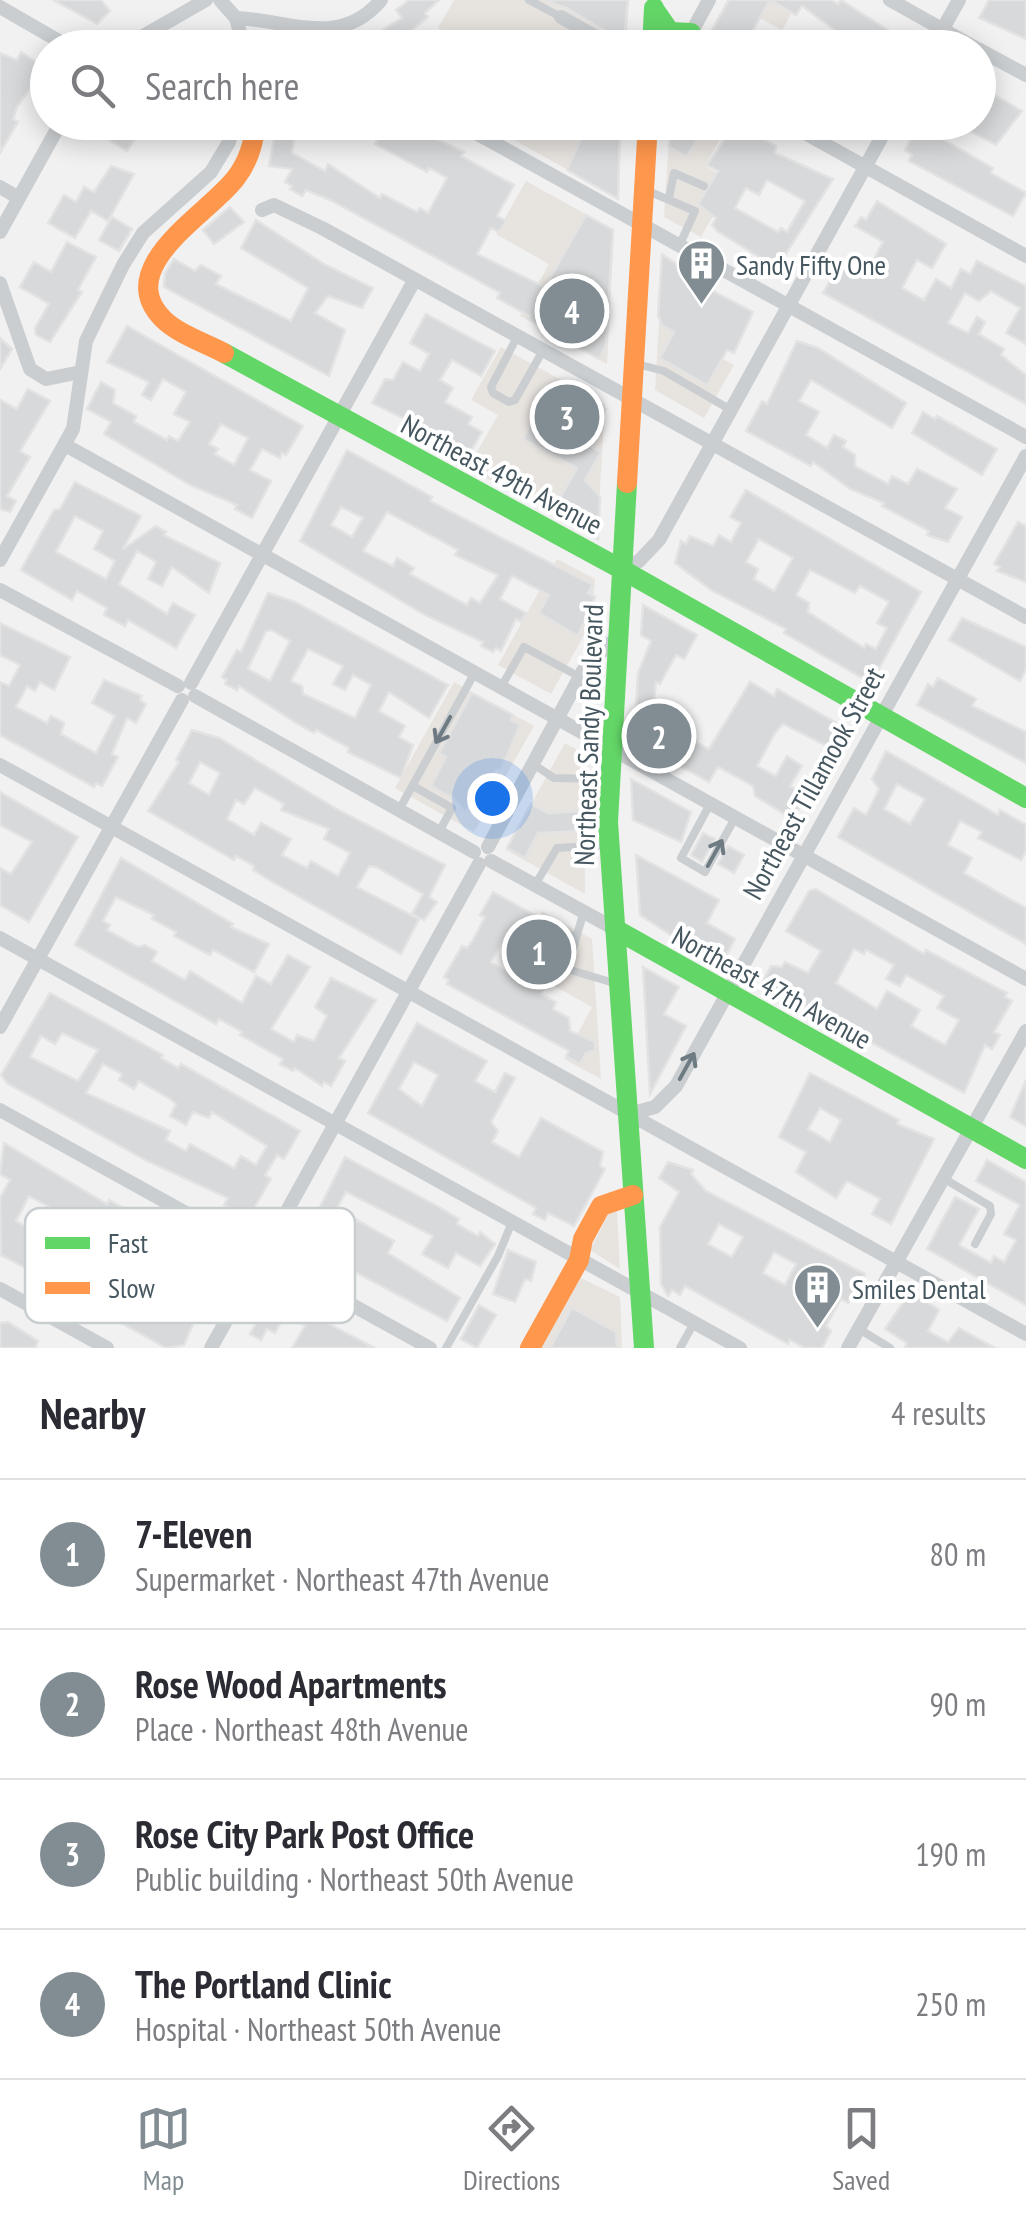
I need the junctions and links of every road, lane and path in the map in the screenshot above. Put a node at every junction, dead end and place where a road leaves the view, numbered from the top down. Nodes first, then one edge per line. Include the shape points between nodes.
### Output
1 (206, 0) edge
2 (220, 0) edge
3 (381, 0) edge
4 (529, 0) edge
5 (709, 0) edge
6 (890, 0) edge
7 (959, 0) edge
8 (655, 4) edge
9 (0, 7) edge
10 (560, 17) joint
11 (236, 18) junction
12 (942, 29) joint
13 (40, 30) edge
14 (154, 30) edge
15 (239, 30) edge
16 (583, 30) edge
17 (653, 30) edge
18 (669, 30) edge
19 (692, 30) edge
20 (996, 59) edge
21 (1026, 76) edge
22 (51, 140) edge
23 (230, 140) edge
24 (254, 140) edge
25 (489, 140) edge
26 (647, 140) edge
27 (817, 140) edge
28 (880, 140) edge
29 (865, 167) junction
30 (704, 186) dead end
31 (0, 187) edge
32 (644, 190) junction
33 (19, 198) junction
34 (669, 198) junction
35 (262, 210) dead end
36 (642, 225) junction
37 (0, 232) edge
38 (680, 244) junction
39 (1026, 256) edge
40 (414, 280) junction
41 (0, 283) edge
42 (788, 304) junction
43 (517, 338) junction
44 (542, 352) junction
45 (634, 364) junction
46 (81, 372) junction
47 (631, 400) junction
48 (731, 410) junction
49 (338, 416) junction
50 (1026, 437) edge
51 (713, 443) junction
52 (65, 445) junction
53 (1026, 456) edge
54 (262, 555) junction
55 (0, 560) edge
56 (621, 570) junction
57 (957, 579) junction
58 (0, 590) edge
59 (1026, 617) edge
60 (617, 637) junction
61 (474, 674) junction
62 (580, 677) junction
63 (500, 689) junction
64 (187, 691) junction
65 (880, 717) junction
66 (557, 721) junction
67 (610, 750) junction
68 (534, 764) junction
69 (0, 765) edge
70 (609, 779) junction
71 (412, 786) junction
72 (1026, 798) edge
73 (710, 804) junction
74 (399, 810) junction
75 (734, 818) junction
76 (111, 826) junction
77 (439, 832) junction
78 (610, 845) junction
79 (483, 856) junction
80 (803, 856) junction
81 (535, 884) junction
82 (584, 911) junction
83 (546, 920) dead end
84 (615, 929) junction
85 (0, 938) edge
86 (576, 938) junction
87 (38, 958) junction
88 (1026, 979) edge
89 (619, 984) junction
90 (409, 992) junction
91 (727, 995) junction
92 (0, 1027) edge
93 (1026, 1031) edge
94 (0, 1110) edge
95 (628, 1114) junction
96 (336, 1124) junction
97 (972, 1130) junction
98 (1026, 1159) edge
99 (944, 1178) junction
100 (633, 1195) junction
101 (176, 1208) edge
102 (289, 1208) edge
103 (512, 1222) junction
104 (975, 1244) dead end
105 (579, 1260) junction
106 (896, 1262) junction
107 (0, 1289) edge
108 (639, 1292) junction
109 (25, 1303) edge
110 (355, 1307) edge
111 (694, 1322) junction
112 (62, 1323) edge
113 (225, 1323) edge
114 (859, 1330) junction
115 (1026, 1334) edge
116 (107, 1348) edge
117 (211, 1348) edge
118 (430, 1348) edge
119 (446, 1348) edge
120 (530, 1348) edge
121 (644, 1348) edge
122 (680, 1348) edge
123 (740, 1348) edge
124 (848, 1348) edge
125 (890, 1348) edge

1 - 14 street
2 - 11 street
3 - 11 street via 332,30
4 - 10 lane
5 - 19 street
6 - 12 street
7 - 12 street
8 - 17 street
8 - 18 street
9 - 13 street
10 - 16 street
11 - 15 street
20 - 21 street
22 - 33 street
23 - 46 street via 211,172 143,233 91,329
24 - 49 street, Northeast 49th Avenue via 239,173 162,249 148,272 150,308
25 - 36 street
26 - 32 street, Northeast Sandy Boulevard
27 - 29 street
28 - 29 street
29 - 39 street
29 - 42 street
30 - 34 lane via 674,172
31 - 33 street
32 - 34 lane
32 - 36 street, Northeast Sandy Boulevard
33 - 37 street
34 - 38 lane via 695,211
35 - 40 street via 270,204 294,213
36 - 38 street
36 - 45 street, Northeast Sandy Boulevard
38 - 42 street
40 - 43 street
40 - 49 street
41 - 46 street via 30,369 46,379
42 - 48 street
42 - 50 street
43 - 44 street
43 - 44 lane via 491,390 509,402
44 - 47 street
45 - 47 street, Northeast Sandy Boulevard
45 - 48 lane via 664,371
46 - 52 street
47 - 51 street
47 - 56 street, Northeast Sandy Boulevard
48 - 51 street
49 - 54 street
49 - 56 street, Northeast 49th Avenue
51 - 56 street via 659,540
51 - 57 street
52 - 54 street
52 - 55 street
53 - 57 street, Northeast Tillamook Street
54 - 61 street
54 - 64 street
56 - 60 street, Northeast Sandy Boulevard
56 - 65 street, Northeast 49th Avenue
57 - 59 street
57 - 65 street, Northeast Tillamook Street
58 - 64 street, Northeast 47th Avenue
60 - 62 street
60 - 67 street, Northeast Sandy Boulevard
61 - 63 street
61 -> 71 lane
62 - 63 lane via 524,647
62 - 66 street
63 - 66 street
64 - 74 street, Northeast 47th Avenue
64 - 76 street
65 - 72 street, Northeast 49th Avenue
65 - 80 street, Northeast Tillamook Street
66 - 67 street
66 - 68 street
67 - 70 street, Northeast Sandy Boulevard
67 - 73 street
68 - 70 lane via 554,778
68 - 79 street
69 - 76 street
70 - 78 street, Northeast Sandy Boulevard
71 - 74 lane
71 - 77 lane via 452,808
73 - 75 street
73 -> 75 lane via 682,858 689,864 704,872
74 - 77 street, Northeast 47th Avenue
75 - 80 street
76 - 87 street
76 - 90 street
77 - 79 street, Northeast 47th Avenue
78 - 81 lane via 557,848
78 - 84 street, Northeast Sandy Boulevard
79 - 81 street, Northeast 47th Avenue
79 - 90 street
80 - 88 street
80 - 91 street, Northeast Tillamook Street
81 - 82 street, Northeast 47th Avenue
82 - 84 street, Northeast 47th Avenue
82 - 86 lane
83 - 86 lane
84 - 89 street, Northeast Sandy Boulevard
84 - 91 street, Northeast 47th Avenue
85 - 87 street
86 - 89 lane via 567,969
87 - 92 street
87 - 96 street
89 - 95 street, Northeast Sandy Boulevard
90 - 95 street
90 - 96 street
95 -> 91 street, Northeast Tillamook Street via 666,1098
91 - 97 street, Northeast 47th Avenue
93 - 97 street
94 - 101 street
95 - 100 street, Northeast Sandy Boulevard
95 - 106 street
96 - 102 street
96 - 103 street
97 - 98 street, Northeast 47th Avenue
97 - 99 street
99 - 104 lane via 990,1206
99 - 106 street
100 - 105 street via 601,1206
100 - 108 street, Northeast Sandy Boulevard
103 - 105 street
103 - 119 lane
105 - 108 street
105 - 120 street
106 - 114 street
106 - 115 street
107 - 109 street
108 - 111 street
108 - 121 street, Northeast Sandy Boulevard
110 - 118 street
111 - 122 lane
111 - 123 street
112 - 116 street
113 - 117 street
114 - 124 street
114 - 125 lane

